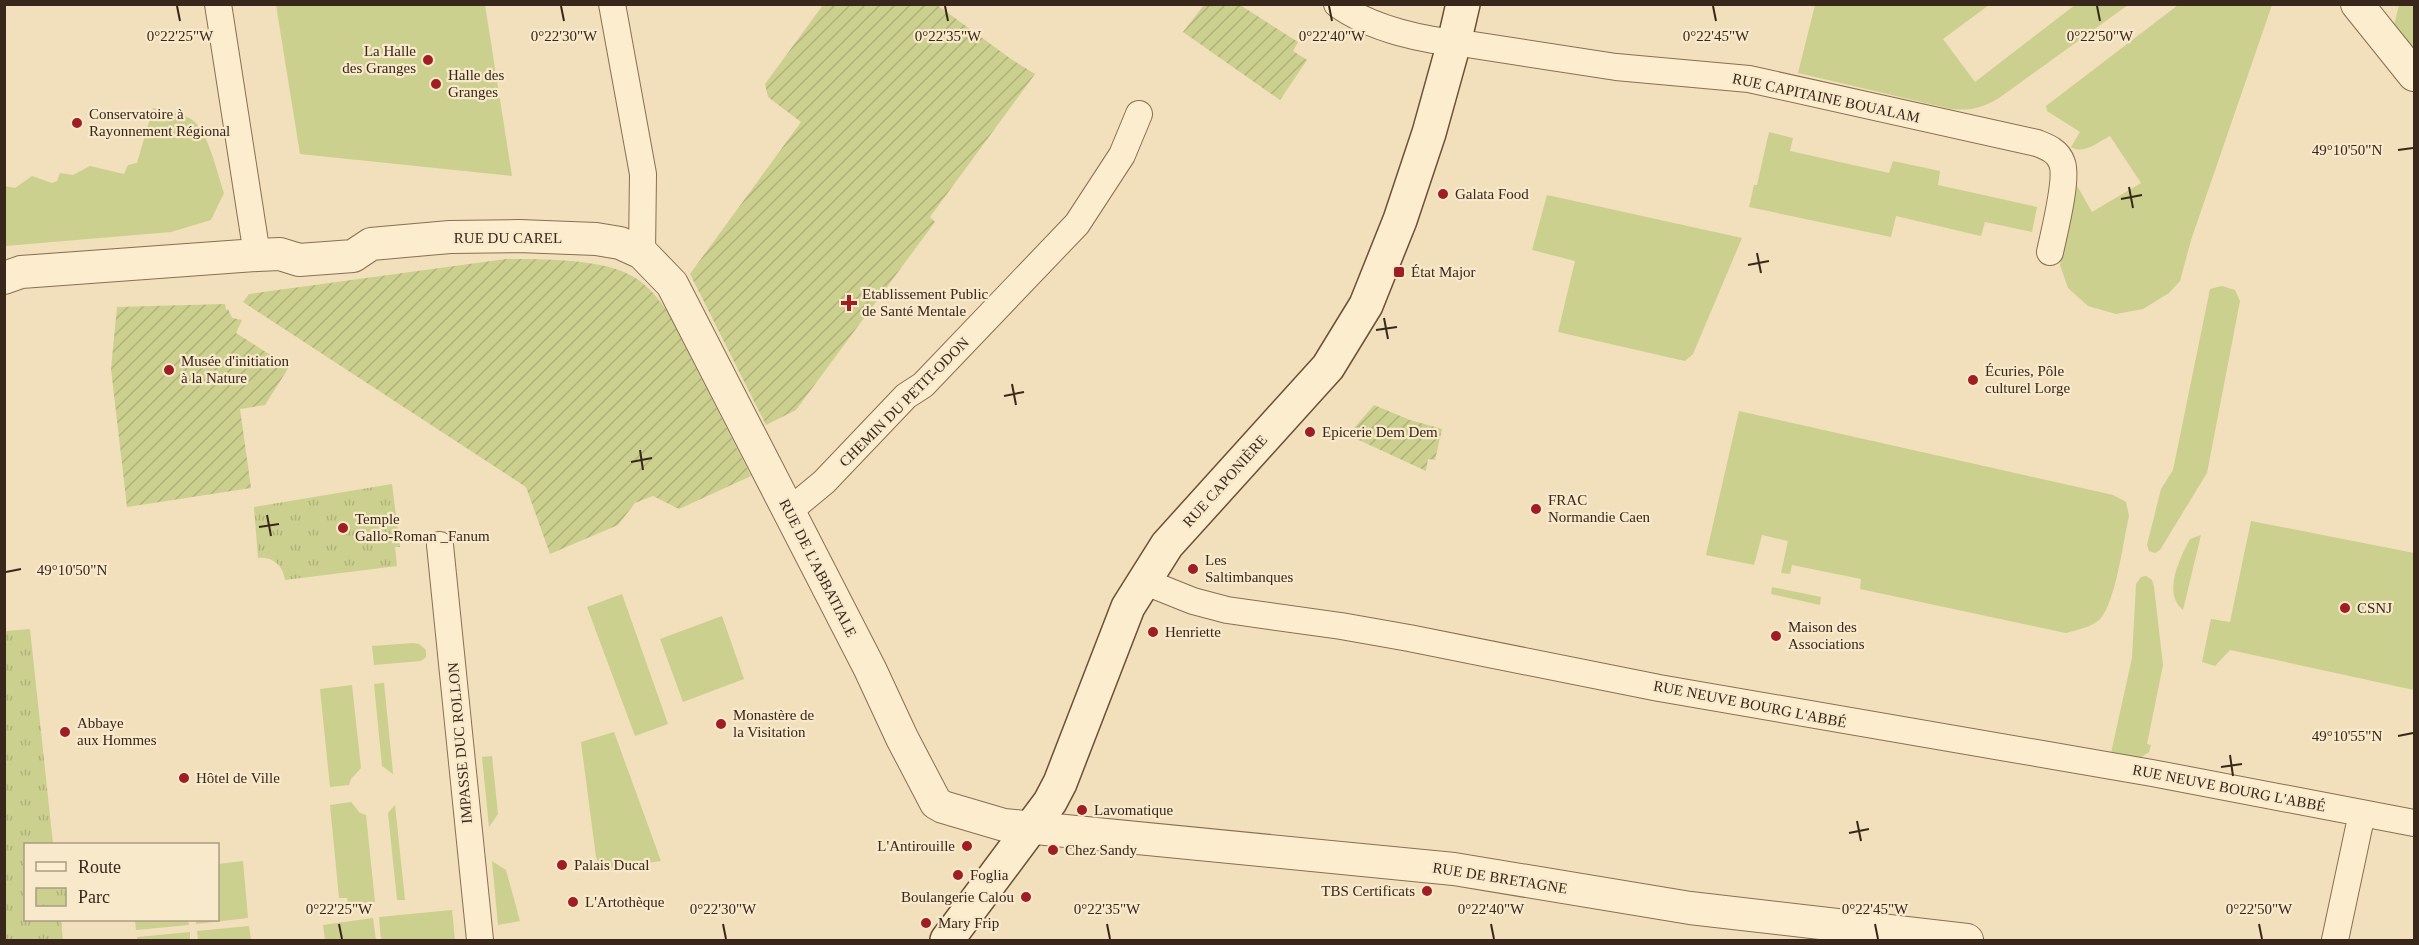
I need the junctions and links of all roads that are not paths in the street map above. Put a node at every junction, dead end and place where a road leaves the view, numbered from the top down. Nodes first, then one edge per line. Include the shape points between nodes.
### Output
1 (218, 4) edge
2 (612, 4) edge
3 (1337, 4) edge
4 (1463, 4) edge
5 (2357, 4) edge
6 (1454, 43) junction
7 (2415, 75) edge
8 (1139, 114) dead end
9 (642, 252) junction
10 (2050, 252) dead end
11 (269, 254) junction
12 (10, 273) edge
13 (789, 511) junction
14 (440, 544) dead end
15 (1143, 581) junction
16 (2362, 813) junction
17 (2415, 823) edge
18 (1032, 827) junction
19 (480, 940) edge
20 (947, 940) edge
21 (1967, 940) edge
22 (2336, 940) edge

1 - 11 street
2 - 9 street via 643,174
3 - 6 street, RUE CAPITAINE BOUALAM via 1371,24
4 - 6 main road, RUE CAPONIÈRE
5 - 7 street
6 - 10 street, RUE CAPITAINE BOUALAM via 1625,68 1749,79 2037,143 2053,150 2063,164
6 - 15 main road, RUE CAPONIÈRE via 1400,220 1355,325 1328,367 1167,545
8 - 13 street, CHEMIN DU PETIT-ODON via 1122,155 1077,224 923,385 906,396 824,482
9 - 11 street, RUE DU CAREL via 596,239 530,236 450,237 371,244 357,237 303,241
9 - 13 street, RUE DE L'ABBATIALE via 672,284
11 - 12 street, RUE DU CAREL
13 - 18 street, RUE DE L'ABBATIALE via 936,802 952,811 1004,825
14 - 19 street, IMPASSE DUC ROLLON
15 - 16 street, RUE NEUVE BOURG L'ABBÉ via 1227,610 1409,638 1670,690
15 - 18 main road, RUE CAPONIÈRE via 1128,607 1060,783
16 - 17 street, RUE NEUVE BOURG L'ABBÉ
16 - 22 street
18 - 20 main road, RUE CAPONIÈRE
18 - 21 street, RUE DE BRETAGNE via 1454,869 1690,908

